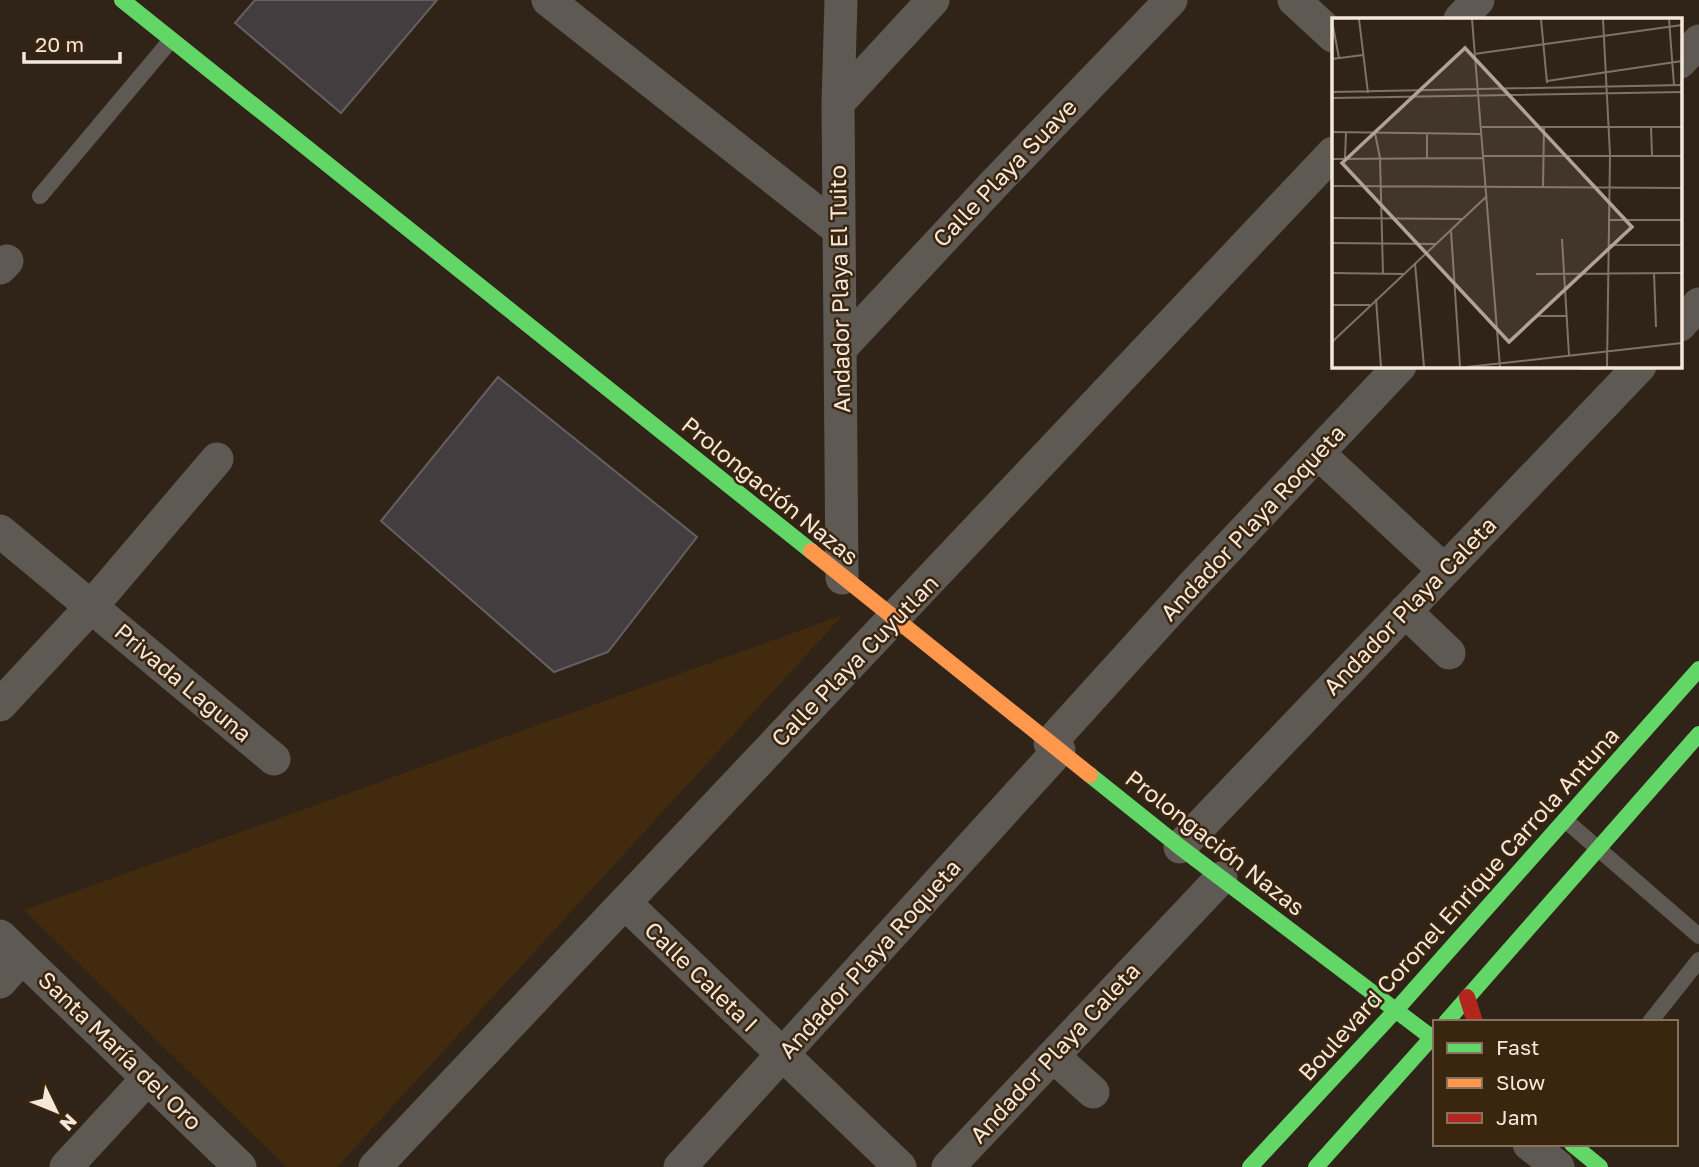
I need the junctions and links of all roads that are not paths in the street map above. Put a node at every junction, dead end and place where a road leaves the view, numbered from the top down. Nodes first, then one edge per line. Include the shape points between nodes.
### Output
1 (122, 0) edge
2 (548, 0) edge
3 (841, 0) edge
4 (933, 0) edge
5 (1171, 0) edge
6 (1294, 0) edge
7 (1478, 0) edge
8 (1461, 18) edge
9 (1332, 35) edge
10 (171, 40) junction
11 (1699, 41) edge
12 (1682, 60) edge
13 (838, 103) junction
14 (1332, 154) edge
15 (40, 196) dead end
16 (838, 229) junction
17 (841, 348) junction
18 (1398, 368) edge
19 (1638, 368) edge
20 (1318, 453) junction
21 (217, 459) dead end
22 (0, 531) edge
23 (1444, 570) junction
24 (842, 578) junction
25 (91, 607) junction
26 (1405, 611) junction
27 (895, 620) junction
28 (1449, 653) dead end
29 (1699, 669) edge
30 (0, 705) edge
31 (1699, 734) edge
32 (1055, 746) junction
33 (274, 758) dead end
34 (1565, 820) junction
35 (1180, 847) junction
36 (1599, 848) junction
37 (1220, 878) junction
38 (625, 903) junction
39 (1699, 936) edge
40 (11, 946) edge
41 (1699, 960) edge
42 (0, 982) edge
43 (1467, 997) junction
44 (1396, 1010) junction
45 (1448, 1020) edge
46 (1474, 1020) edge
47 (1652, 1020) edge
48 (1431, 1048) edge
49 (783, 1055) junction
50 (1053, 1056) junction
51 (148, 1078) junction
52 (1093, 1092) dead end
53 (1532, 1146) edge
54 (1574, 1146) edge
55 (66, 1167) edge
56 (240, 1167) edge
57 (375, 1167) edge
58 (681, 1167) edge
59 (900, 1167) edge
60 (948, 1167) edge
61 (1250, 1167) edge
62 (1316, 1167) edge
63 (1558, 1167) edge
64 (1600, 1167) edge

1 - 10 main road, Prolongación Nazas
2 - 16 street
3 - 13 street, Andador Playa El Tuito
4 - 13 street
5 - 17 street, Calle Playa Suave
6 - 9 street
7 - 8 street
10 - 15 lane
10 - 24 main road, Prolongación Nazas
11 - 12 street
13 - 16 street, Andador Playa El Tuito
14 - 27 street, Calle Playa Cuyutlan
16 - 17 street, Andador Playa El Tuito
17 - 24 street, Andador Playa El Tuito
18 - 20 street, Andador Playa Roqueta
19 - 23 street, Andador Playa Caleta
20 - 23 street
20 - 32 street, Andador Playa Roqueta via 1194,584
21 - 25 street
22 - 25 street, Privada Laguna
23 - 26 street, Andador Playa Caleta
24 - 27 main road, Prolongación Nazas
25 - 30 street
25 - 33 street, Privada Laguna
26 - 28 street
26 - 35 street, Andador Playa Caleta
27 - 32 main road, Prolongación Nazas
27 - 38 street, Calle Playa Cuyutlan
29 - 34 main road, Boulevard Coronel Enrique Carrola Antuna
31 - 36 main road
32 - 35 main road, Prolongación Nazas
32 - 49 street, Andador Playa Roqueta
34 - 36 lane
34 - 44 main road, Boulevard Coronel Enrique Carrola Antuna
35 - 37 main road, Prolongación Nazas
36 - 39 lane
36 - 43 main road
37 - 44 main road, Prolongación Nazas
37 - 50 street, Andador Playa Caleta
38 - 49 street, Calle Caleta I
38 - 57 street, Calle Playa Cuyutlan
40 - 42 street
40 - 51 street, Santa María del Oro
41 - 47 lane
43 - 45 main road
43 - 46 main road
44 - 48 main road, Prolongación Nazas
44 - 61 main road, Boulevard Coronel Enrique Carrola Antuna
48 - 62 main road
49 - 58 street, Andador Playa Roqueta
49 - 59 street, Calle Caleta I
50 - 52 street
50 - 60 street, Andador Playa Caleta
51 - 55 street
51 - 56 street, Santa María del Oro
53 - 63 street
54 - 64 main road

